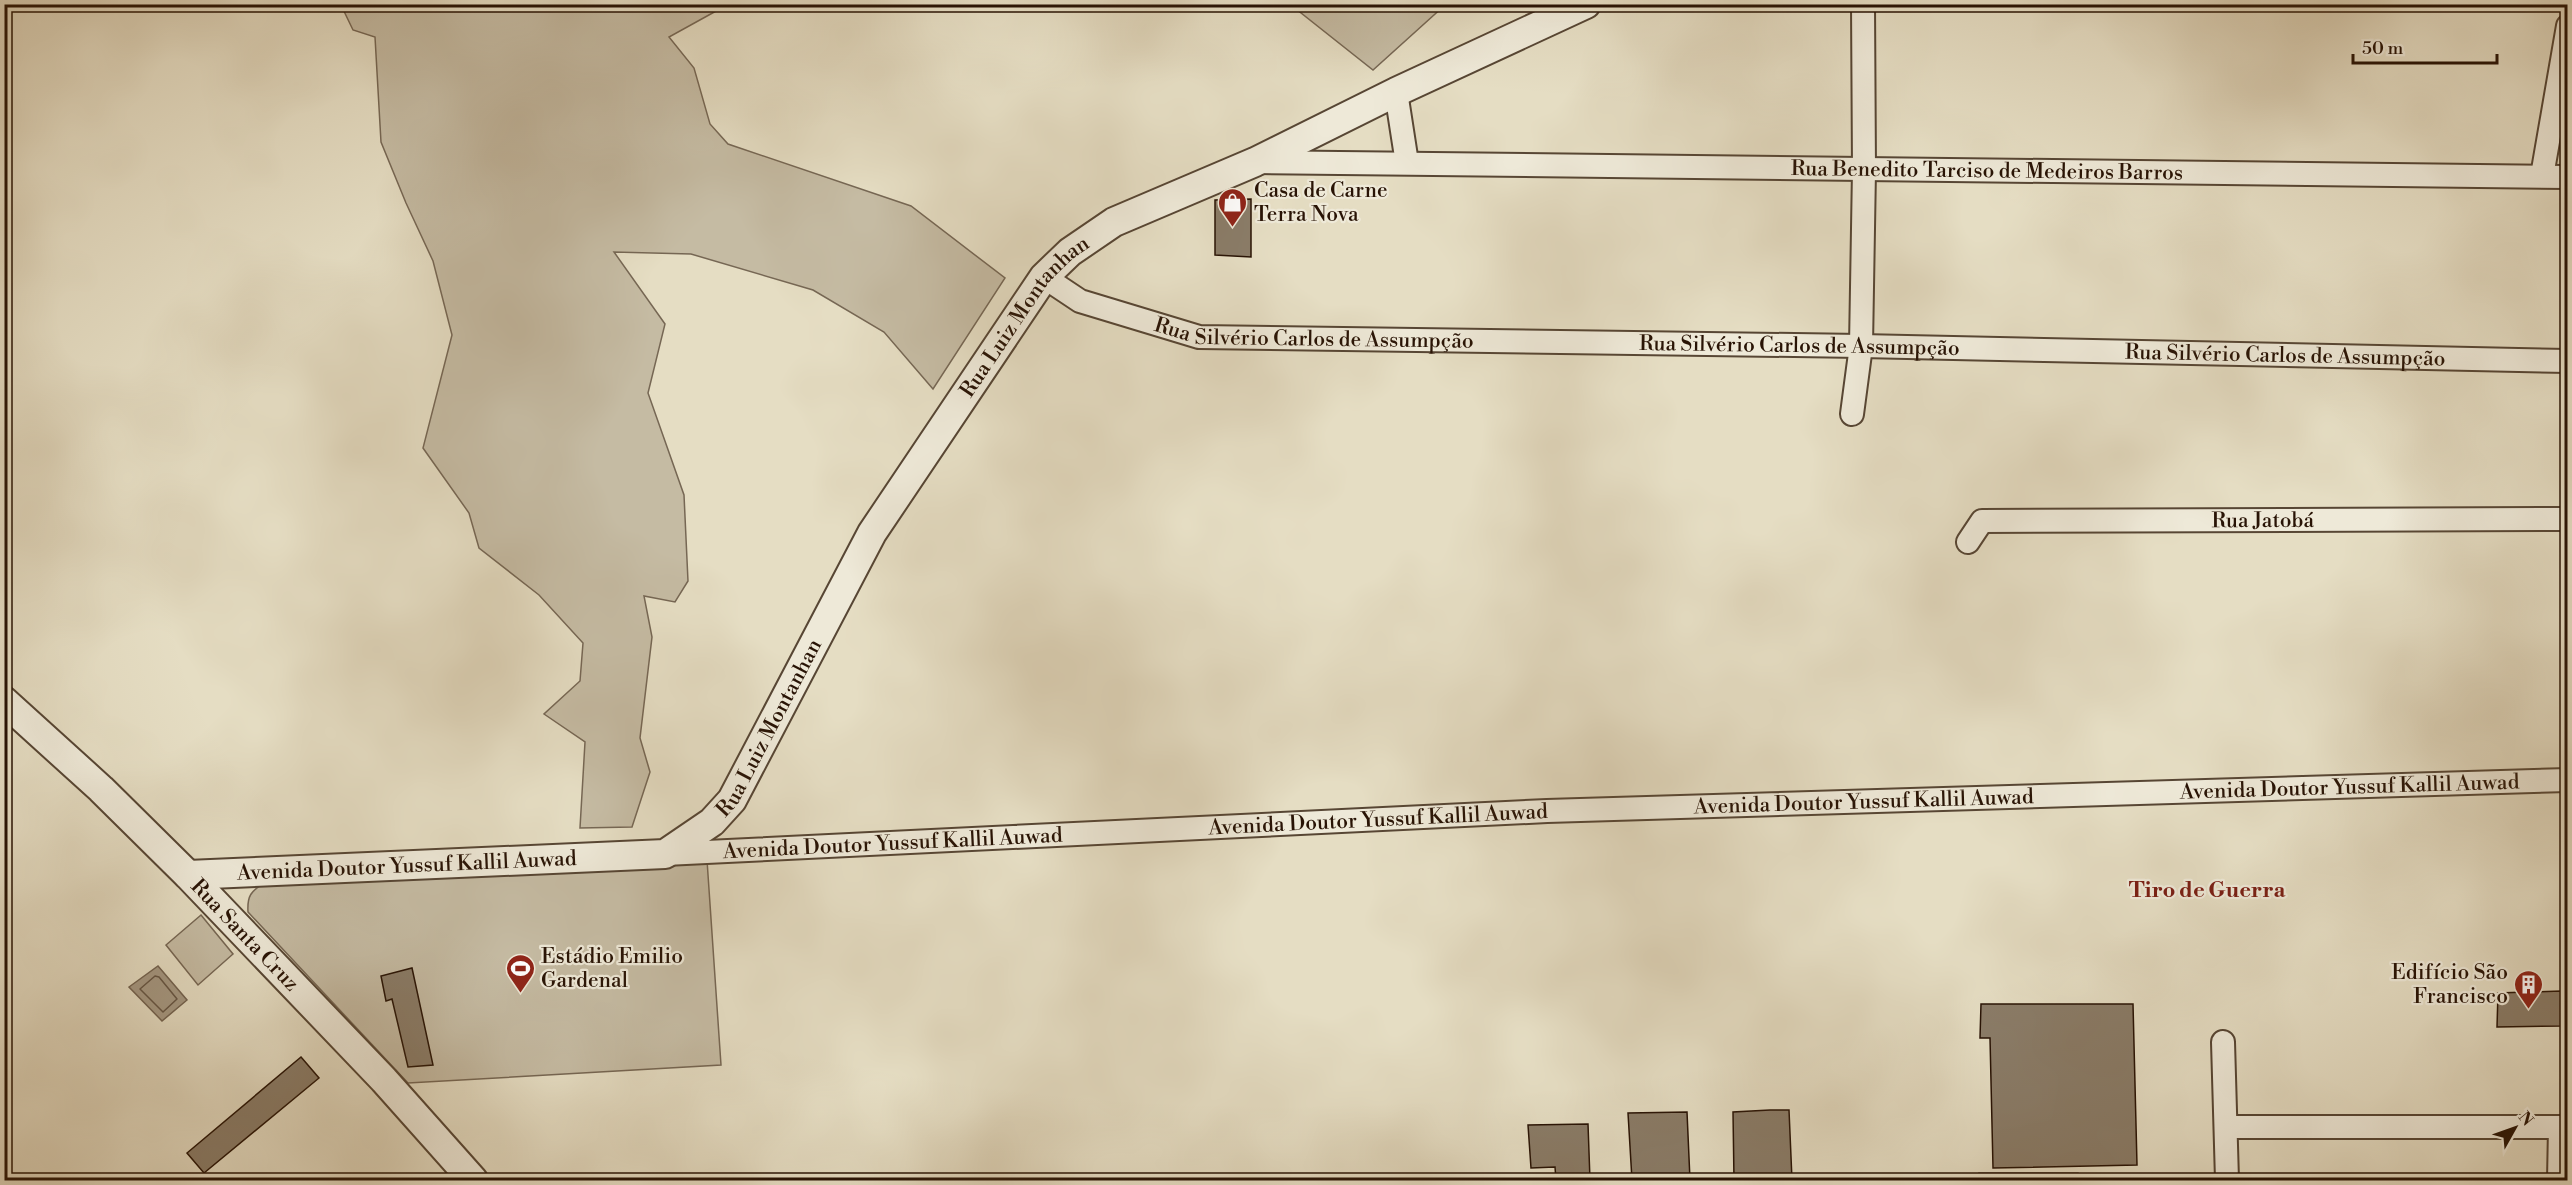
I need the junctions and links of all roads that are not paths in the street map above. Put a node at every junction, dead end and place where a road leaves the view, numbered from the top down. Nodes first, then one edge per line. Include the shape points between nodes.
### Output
1 (1586, 4) edge
2 (1863, 4) edge
3 (2568, 26) edge
4 (1396, 92) junction
5 (1255, 162) junction
6 (1407, 163) junction
7 (1864, 170) junction
8 (2542, 176) junction
9 (2568, 177) edge
10 (1044, 277) junction
11 (1862, 346) junction
12 (2568, 361) edge
13 (1852, 414) dead end
14 (2568, 519) edge
15 (1968, 542) dead end
16 (4, 701) edge
17 (2568, 780) edge
18 (665, 854) junction
19 (188, 875) junction
20 (2223, 1042) dead end
21 (2226, 1127) junction
22 (2564, 1127) edge
23 (473, 1180) edge
24 (2227, 1180) edge
25 (2559, 1180) edge

1 - 4 street, Rua Luiz Montanhan
2 - 7 street
3 - 8 street
4 - 5 street, Rua Luiz Montanhan
4 - 6 street
5 - 6 street, Rua Benedito Tarciso de Medeiros Barros
5 - 10 street, Rua Luiz Montanhan via 1114,222 1070,252
6 - 7 street, Rua Benedito Tarciso de Medeiros Barros
7 - 8 street, Rua Benedito Tarciso de Medeiros Barros
7 - 11 street
8 - 9 street, Rua Benedito Tarciso de Medeiros Barros
10 - 11 street, Rua Silvério Carlos de Assumpção via 1080,301 1199,337
10 - 18 street, Rua Luiz Montanhan via 872,533 732,800 712,822
11 - 12 street, Rua Silvério Carlos de Assumpção
11 - 13 street
14 - 15 street, Rua Jatobá via 1982,521
16 - 19 street, Rua Santa Cruz
17 - 18 street, Avenida Doutor Yussuf Kallil Auwad via 1547,811
18 - 19 street, Avenida Doutor Yussuf Kallil Auwad
19 - 23 street, Rua Santa Cruz via 380,1076
20 - 21 street
21 - 22 street
21 - 24 street
22 - 25 street

